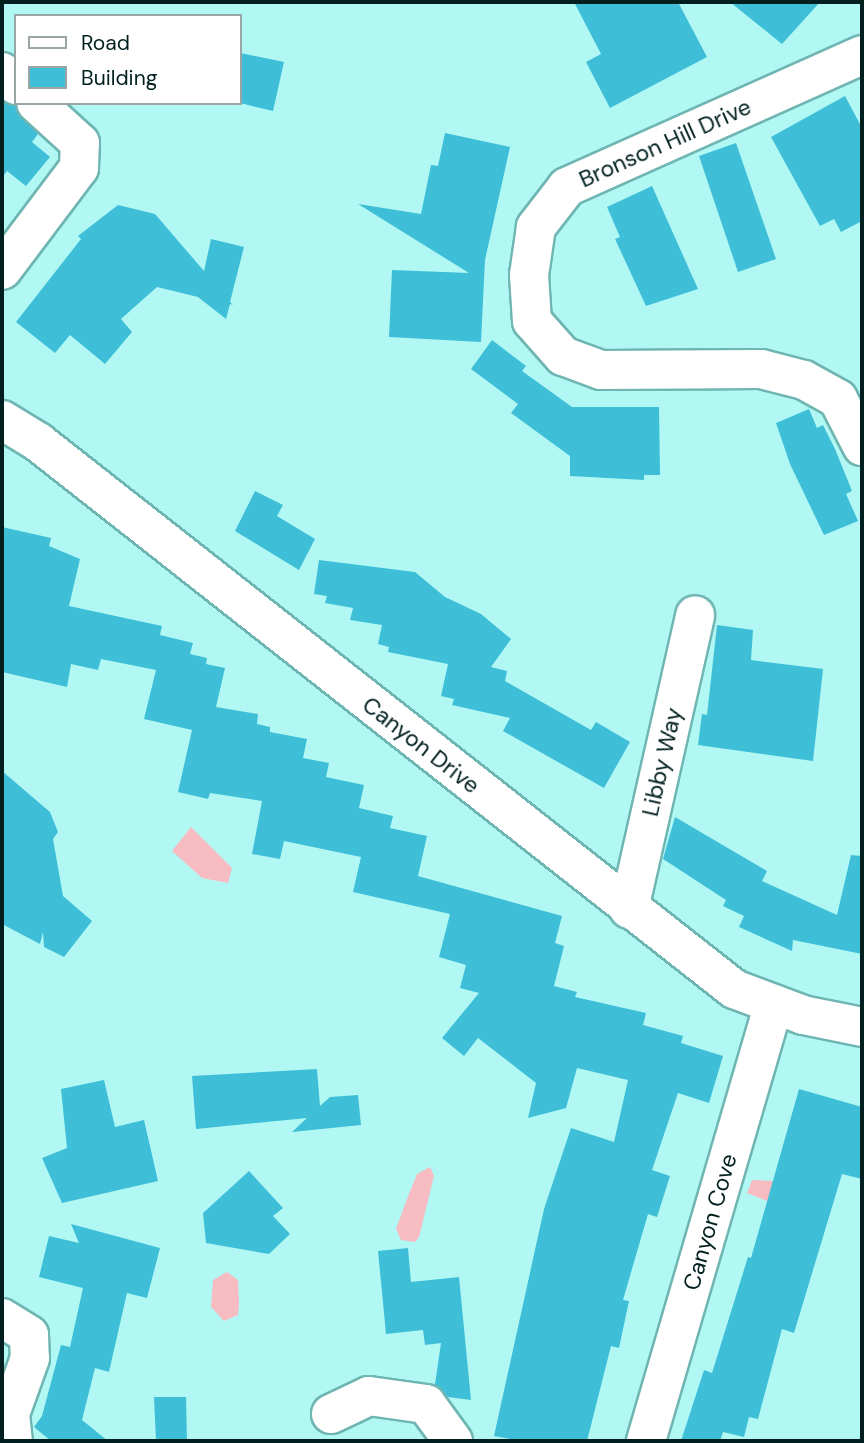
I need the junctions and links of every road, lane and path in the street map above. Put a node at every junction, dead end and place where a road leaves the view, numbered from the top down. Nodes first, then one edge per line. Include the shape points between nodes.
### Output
1 (862, 55) edge
2 (38, 105) edge
3 (2, 271) edge
4 (2, 420) edge
5 (862, 446) edge
6 (695, 615) dead end
7 (629, 909) junction
8 (774, 1004) junction
9 (862, 1027) edge
10 (2, 1318) edge
11 (331, 1414) dead end
12 (13, 1441) edge
13 (453, 1441) edge
14 (646, 1441) edge

1 - 5 street, Bronson Hill Drive via 567,187 536,227 528,275 532,321 563,356 601,370 761,369 804,380 838,399
2 - 3 street via 80,143 79,168
4 - 7 street, Canyon Drive via 49,451
6 - 7 street, Libby Way
7 - 8 street, Canyon Drive via 734,989
8 - 9 street, Canyon Drive
8 - 14 street, Canyon Cove
10 - 12 street via 29,1335 30,1358 10,1414
11 - 13 street via 369,1396 426,1404

